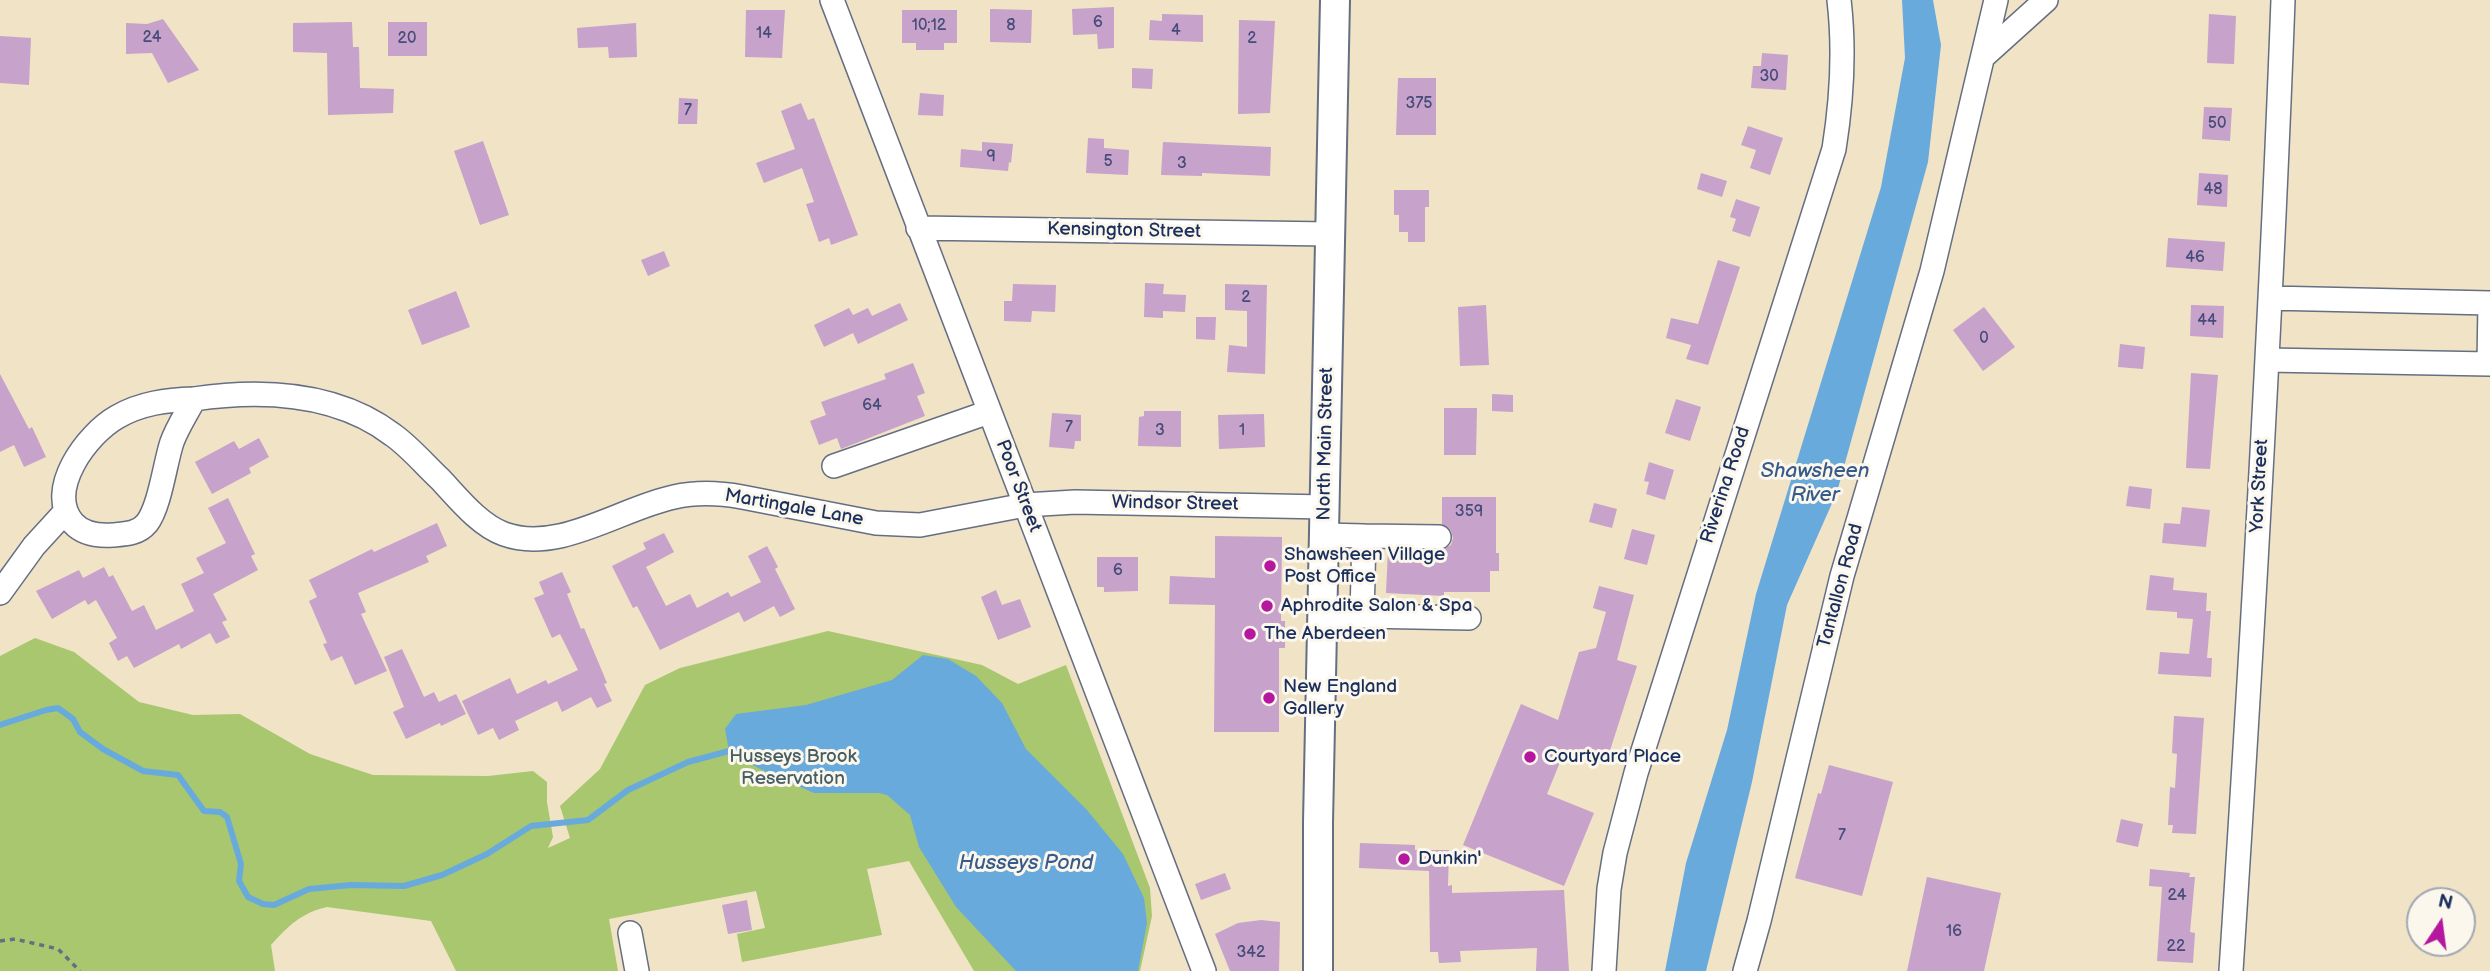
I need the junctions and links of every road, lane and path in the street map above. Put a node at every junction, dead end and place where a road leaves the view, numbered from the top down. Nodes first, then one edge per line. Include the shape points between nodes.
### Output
1 (832, 0) edge
2 (1335, 0) edge
3 (1839, 0) edge
4 (1996, 0) edge
5 (2046, 0) edge
6 (2283, 0) edge
7 (1984, 55) junction
8 (918, 229) junction
9 (1329, 234) junction
10 (2270, 298) junction
11 (2490, 303) edge
12 (2267, 360) junction
13 (2489, 364) edge
14 (194, 399) junction
15 (989, 412) junction
16 (834, 466) dead end
17 (1025, 505) junction
18 (1325, 507) junction
19 (66, 511) junction
20 (1324, 535) junction
21 (1364, 536) junction
22 (1439, 537) dead end
23 (0, 593) edge
24 (1323, 615) junction
25 (1362, 616) junction
26 (1469, 618) dead end
27 (630, 933) dead end
28 (0, 941) edge
29 (80, 971) edge
30 (637, 971) edge
31 (1204, 971) edge
32 (1318, 971) edge
33 (1604, 971) edge
34 (1745, 971) edge
35 (2231, 971) edge

1 - 8 street, Poor Street
2 - 9 main road, North Main Street
3 - 33 street, Riverina Road via 1843,66 1834,149 1636,773 1609,889
4 - 7 street, Tantallon Road
5 - 7 street
6 - 10 street, York Street
7 - 34 street, Tantallon Road via 1932,271 1842,576
8 - 9 street, Kensington Street
8 - 15 street, Poor Street
9 - 18 main road, North Main Street
10 - 11 street
10 - 12 street, York Street
11 - 13 street
12 - 13 street
12 - 35 street, York Street
14 - 17 street, Martingale Lane via 260,393 356,413 395,436 492,528 521,538 557,536 690,495 743,496 897,526
14 - 19 street, Martingale Lane via 133,409 99,429 67,478
14 - 19 street via 172,442 145,525 130,533 93,534 76,526
15 - 16 street
15 - 17 street, Poor Street
17 - 18 street, Windsor Street
17 - 31 street, Poor Street
18 - 20 main road, North Main Street
19 - 23 street
20 - 21 street
20 - 24 main road, North Main Street
21 - 22 street
21 - 25 street
24 - 25 street
24 - 32 main road, North Main Street
25 - 26 street
27 - 30 street
28 - 29 path via 15,939 58,949

